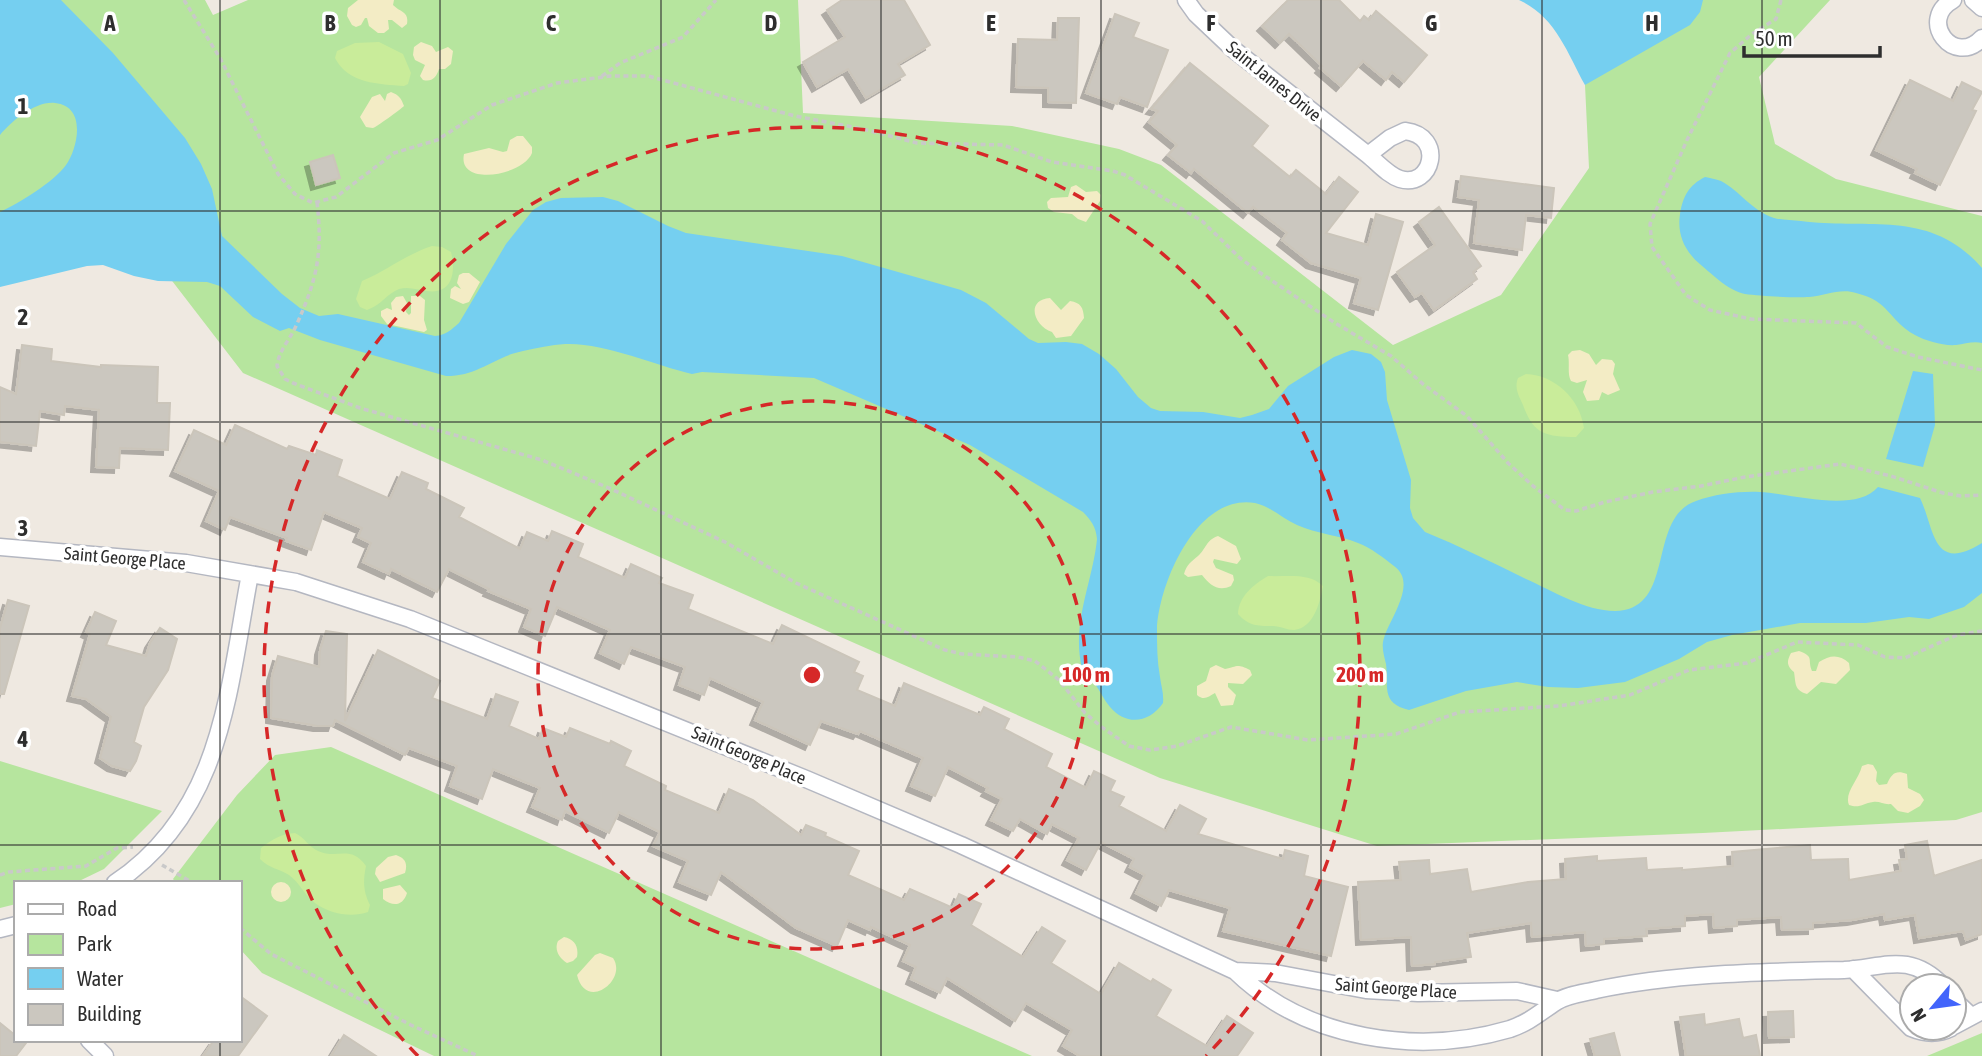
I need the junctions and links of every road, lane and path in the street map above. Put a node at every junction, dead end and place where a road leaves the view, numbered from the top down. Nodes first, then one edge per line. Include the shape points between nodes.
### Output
1 (184, 0) edge
2 (716, 0) edge
3 (1186, 0) edge
4 (1781, 0) edge
5 (1953, 0) edge
6 (1973, 0) edge
7 (1982, 8) edge
8 (1982, 38) edge
9 (600, 77) junction
10 (1368, 155) dead end
11 (317, 202) junction
12 (1982, 370) edge
13 (1982, 495) edge
14 (0, 547) edge
15 (250, 574) junction
16 (1982, 631) edge
17 (149, 855) junction
18 (0, 875) edge
19 (117, 881) edge
20 (189, 881) edge
21 (242, 930) edge
22 (1853, 969) junction
23 (1235, 971) junction
24 (1923, 972) edge
25 (1558, 1000) junction
26 (1898, 1015) edge
27 (91, 1042) edge
28 (105, 1056) edge
29 (478, 1056) edge

1 - 11 path via 220,58 278,174 295,194
2 - 9 path via 683,37
3 - 10 street, Saint James Drive via 1233,49
4 - 12 path via 1776,19 1730,53 1650,224 1652,247 1686,295 1710,310 1751,319 1857,323 1887,347
5 - 8 street via 1939,13 1942,37 1964,48
6 - 7 street
9 - 11 path via 558,83 492,105 449,134 394,153 351,187
9 - 13 path via 648,76 917,143 1003,145 1052,162 1125,175 1202,221 1259,272 1391,356 1468,416 1508,463 1565,510 1840,464 1961,496
11 - 16 path via 318,267 306,304 281,349 276,366 285,379 360,408 572,471 725,542 796,583 945,650 1035,661 1059,680 1085,713 1140,750 1177,746 1231,727 1308,740 1396,734 1460,712 1559,706 1630,695 1689,670 1747,663 1797,642 1858,645 1885,657 1905,658 1957,635
14 - 15 street, Saint George Place via 186,563
15 - 17 street via 220,732 209,766 192,800
15 - 23 street, Saint George Place via 296,582 410,619 697,734 961,845
17 - 18 path via 137,847 117,848 86,866
17 - 19 street
17 - 20 path
21 - 29 path via 271,954
22 - 24 street, Saint George Place via 1903,964
22 - 25 street, Saint George Place via 1717,973
22 - 26 street
23 - 25 street, Saint George Place via 1275,973 1366,990 1517,990
23 - 25 street, Saint George Place via 1265,998 1307,1019 1384,1043 1416,1046 1449,1044 1512,1028 1541,1015
27 - 28 street

